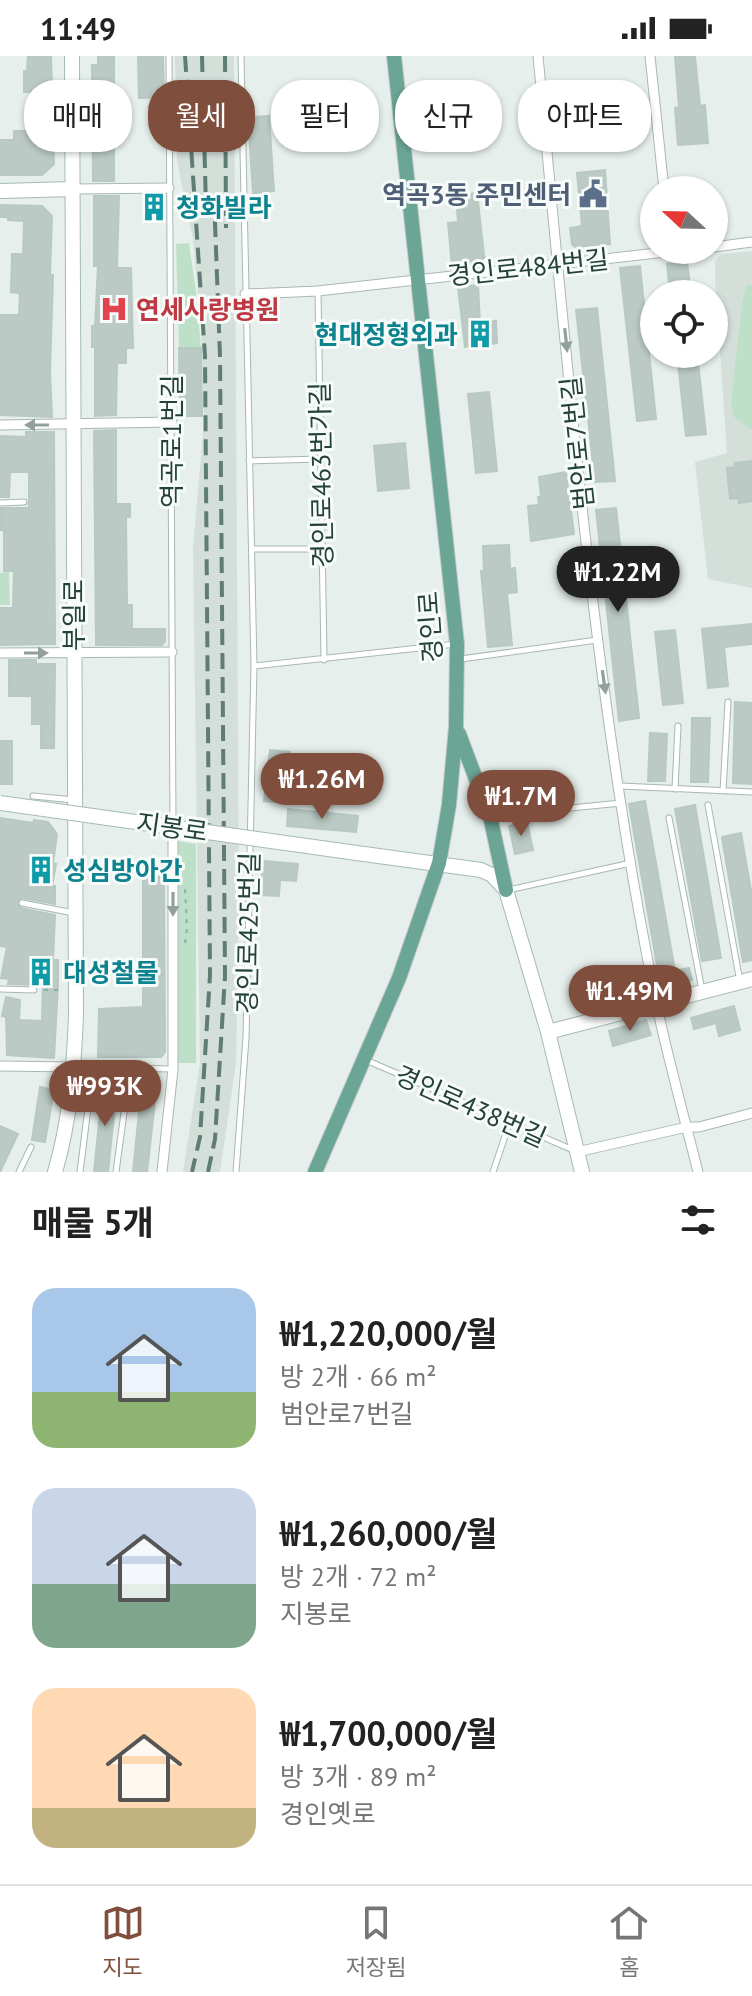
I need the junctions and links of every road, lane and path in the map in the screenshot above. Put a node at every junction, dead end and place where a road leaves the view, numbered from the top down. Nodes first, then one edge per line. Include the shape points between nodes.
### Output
1 (72, 56) edge
2 (169, 56) edge
3 (241, 56) edge
4 (394, 56) edge
5 (538, 56) edge
6 (650, 56) edge
7 (663, 176) edge
8 (169, 188) junction
9 (73, 189) junction
10 (0, 191) edge
11 (752, 242) edge
12 (728, 245) edge
13 (640, 254) edge
14 (558, 263) junction
15 (419, 279) junction
16 (318, 291) junction
17 (245, 294) junction
18 (172, 422) junction
19 (0, 425) edge
20 (74, 425) junction
21 (322, 459) junction
22 (249, 461) junction
23 (24, 502) dead end
24 (0, 503) edge
25 (252, 549) junction
26 (322, 549) junction
27 (598, 640) junction
28 (172, 652) junction
29 (457, 652) junction
30 (0, 653) edge
31 (73, 653) junction
32 (324, 660) junction
33 (254, 666) junction
34 (728, 702) dead end
35 (678, 726) dead end
36 (456, 727) junction
37 (619, 786) junction
38 (675, 789) junction
39 (723, 791) junction
40 (752, 792) edge
41 (33, 796) dead end
42 (75, 801) junction
43 (622, 803) junction
44 (708, 805) dead end
45 (0, 807) edge
46 (490, 816) junction
47 (669, 818) dead end
48 (75, 821) junction
49 (173, 826) joint
50 (439, 863) junction
51 (632, 863) junction
52 (506, 890) junction
53 (22, 903) dead end
54 (75, 914) junction
55 (746, 981) edge
56 (0, 989) edge
57 (34, 990) joint
58 (60, 990) dead end
59 (703, 992) junction
60 (656, 1004) junction
61 (548, 1032) junction
62 (365, 1059) junction
63 (0, 1066) edge
64 (74, 1067) junction
65 (93, 1068) junction
66 (106, 1068) junction
67 (173, 1069) junction
68 (752, 1113) edge
69 (509, 1123) junction
70 (687, 1127) junction
71 (31, 1147) dead end
72 (577, 1152) junction
73 (19, 1172) edge
74 (55, 1172) edge
75 (80, 1172) edge
76 (116, 1172) edge
77 (162, 1172) edge
78 (236, 1172) edge
79 (315, 1172) edge
80 (493, 1172) edge
81 (582, 1172) edge
82 (698, 1172) edge

1 - 9 street, 부일로
2 - 8 lane, 역곡로1번길
3 - 17 lane, 경인로425번길
4 - 15 main road, 경인로
5 - 14 street, 범안로7번길
6 - 7 street
8 - 9 street
8 - 18 lane, 역곡로1번길
9 - 10 street
9 - 20 street, 부일로
11 - 12 street
13 - 14 street, 경인로484번길
14 - 15 street, 경인로484번길 via 486,266
14 -> 27 street, 범안로7번길
15 - 16 street, 경인로484번길
15 - 29 main road, 경인로
16 - 17 street, 경인로484번길
16 - 21 lane, 경인로463번가길
17 - 22 lane, 경인로425번길
18 - 20 street
18 - 28 lane, 역곡로1번길
20 -> 19 street
20 - 31 street, 부일로
21 - 22 lane
21 - 26 lane, 경인로463번가길
22 - 25 lane, 경인로425번길
23 - 24 lane
25 - 26 lane
25 - 33 lane, 경인로425번길
26 - 32 lane, 경인로463번가길
27 - 29 lane
27 -> 37 street, 범안로7번길
28 - 31 street
28 - 49 lane, 역곡로1번길
29 - 32 lane
29 - 36 main road, 경인로
30 -> 31 street
31 - 42 street, 부일로
32 - 33 lane
33 - 78 lane, 경인로425번길 via 246,1038
34 - 39 lane
35 - 38 lane
36 - 46 main road
36 - 50 main road, 경인로
37 - 38 lane
37 - 43 street, 범안로7번길
38 - 39 lane
39 - 40 lane
41 - 42 lane
42 - 48 street, 부일로
43 - 46 lane
43 - 51 street, 범안로7번길
44 - 55 lane
45 - 48 lane
45 - 50 street, 지봉로, bridge
46 - 52 main road
47 - 59 lane
48 - 54 street, 부일로
49 -> 67 street
50 - 52 street, 지봉로 via 481,870
50 - 62 main road, 경인로
51 - 52 lane
51 - 60 street, 범안로7번길
52 - 61 street
53 - 54 lane
54 - 64 street, 부일로
55 - 59 street
56 - 57 lane
57 - 58 path
59 - 60 street
60 - 61 street
60 - 70 street, 범안로7번길
61 - 72 street
62 - 69 lane, 경인로438번길
62 - 79 main road, 경인로
63 - 64 street
64 - 65 lane
64 - 74 street, 부일로
65 - 66 lane
65 - 75 lane
66 - 67 lane
66 - 76 lane via 128,1083
67 - 77 street
68 - 70 street
69 - 72 lane, 경인로438번길
69 - 80 lane
70 - 72 street
70 - 82 street, 범안로7번길
71 - 73 lane
72 - 81 street

